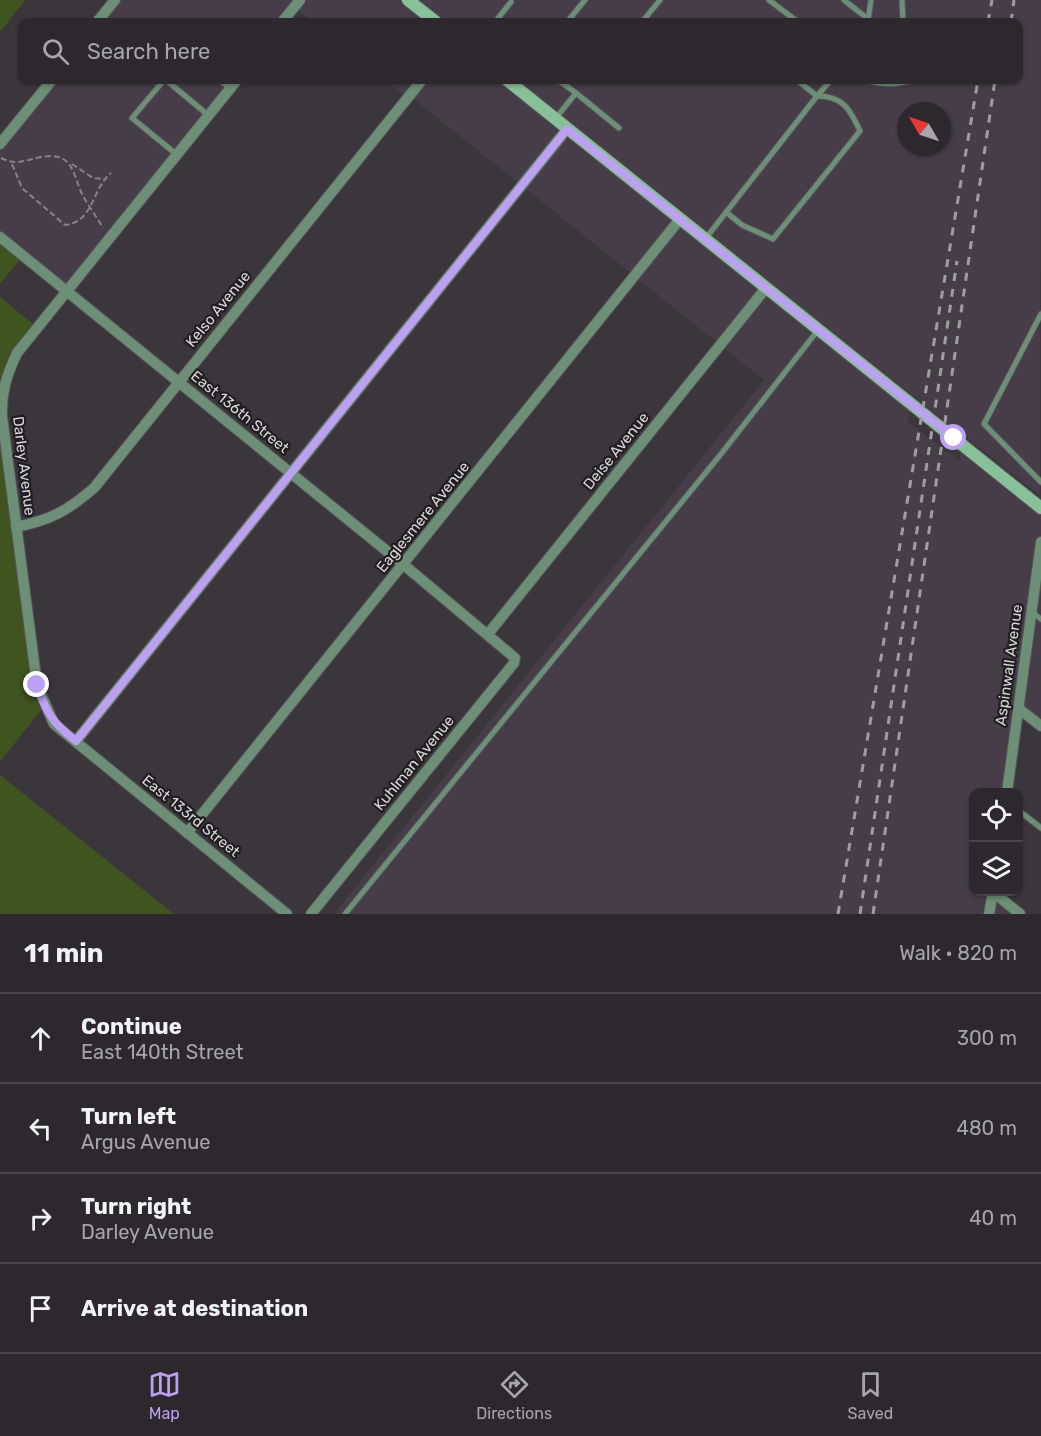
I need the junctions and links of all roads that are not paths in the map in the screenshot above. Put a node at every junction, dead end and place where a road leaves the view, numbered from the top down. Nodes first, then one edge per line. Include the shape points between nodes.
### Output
1 (115, 0) edge
2 (300, 0) edge
3 (408, 0) edge
4 (585, 0) edge
5 (660, 0) edge
6 (769, 0) edge
7 (844, 0) edge
8 (871, 0) edge
9 (902, 0) edge
10 (513, 1) edge
11 (100, 18) edge
12 (285, 18) edge
13 (431, 18) edge
14 (498, 18) edge
15 (570, 18) edge
16 (645, 18) edge
17 (793, 18) edge
18 (865, 18) edge
19 (868, 18) edge
20 (903, 18) edge
21 (49, 84) edge
22 (162, 84) edge
23 (170, 84) edge
24 (233, 84) edge
25 (419, 84) edge
26 (512, 84) edge
27 (564, 84) edge
28 (802, 84) edge
29 (828, 84) edge
30 (576, 93) junction
31 (817, 96) junction
32 (208, 115) junction
33 (555, 120) junction
34 (567, 129) junction
35 (619, 129) dead end
36 (0, 144) edge
37 (177, 155) junction
38 (726, 212) junction
39 (680, 219) junction
40 (0, 237) edge
41 (705, 239) junction
42 (766, 288) junction
43 (67, 291) junction
44 (1041, 314) edge
45 (819, 330) junction
46 (179, 382) junction
47 (292, 474) junction
48 (1041, 482) edge
49 (1041, 508) edge
50 (16, 527) junction
51 (1041, 542) edge
52 (404, 565) junction
53 (1031, 612) junction
54 (1041, 619) edge
55 (488, 634) junction
56 (1018, 708) junction
57 (1041, 726) edge
58 (76, 741) junction
59 (1008, 788) edge
60 (1023, 814) edge
61 (1041, 828) edge
62 (187, 833) junction
63 (992, 896) edge
64 (998, 896) edge
65 (287, 914) edge
66 (310, 914) edge
67 (345, 914) edge
68 (989, 914) edge
69 (1020, 914) edge

1 - 11 street
2 - 12 street
3 - 13 street
4 - 15 lane
5 - 16 lane
6 - 17 lane
7 - 18 lane
8 - 19 lane
9 - 20 lane
10 - 14 lane
21 - 36 street
22 - 37 lane via 132,118
23 - 32 lane
24 - 32 street, Darley Avenue
25 - 46 street, Kelso Avenue
26 - 33 street
27 - 30 lane
28 - 31 lane
29 - 31 lane
30 - 33 lane
30 - 35 lane
31 - 38 lane
31 - 38 lane via 833,96 851,111 860,131 853,140 773,239 742,225
32 - 37 street, Darley Avenue
33 - 34 street
34 - 39 street
34 - 47 street
37 - 43 street, Darley Avenue
38 - 41 lane
39 - 41 street
39 - 52 street, Eaglesmere Avenue
40 - 43 street, East 136th Street
41 - 42 street
42 - 45 street
42 - 55 street, Deise Avenue
43 - 46 street, East 136th Street
43 - 50 street, Darley Avenue via 17,353 1,398
44 - 48 lane via 984,424
45 - 49 street
45 - 67 lane
46 - 47 street, East 136th Street
46 - 50 street, Kelso Avenue via 94,488 72,508 45,521
47 - 52 street, East 136th Street
47 - 58 street
50 - 58 street, Darley Avenue via 37,685 54,724
51 - 53 street, Aspinwall Avenue
52 - 55 street, East 136th Street
52 - 62 street, Eaglesmere Avenue
53 - 54 lane
53 - 56 street, Aspinwall Avenue
55 - 66 street, Kuhlman Avenue via 513,654 514,663
56 - 57 street
56 - 59 street, Aspinwall Avenue
58 - 62 street, East 133rd Street
60 - 61 lane
62 - 65 street, East 133rd Street
63 - 68 street
64 - 69 street

